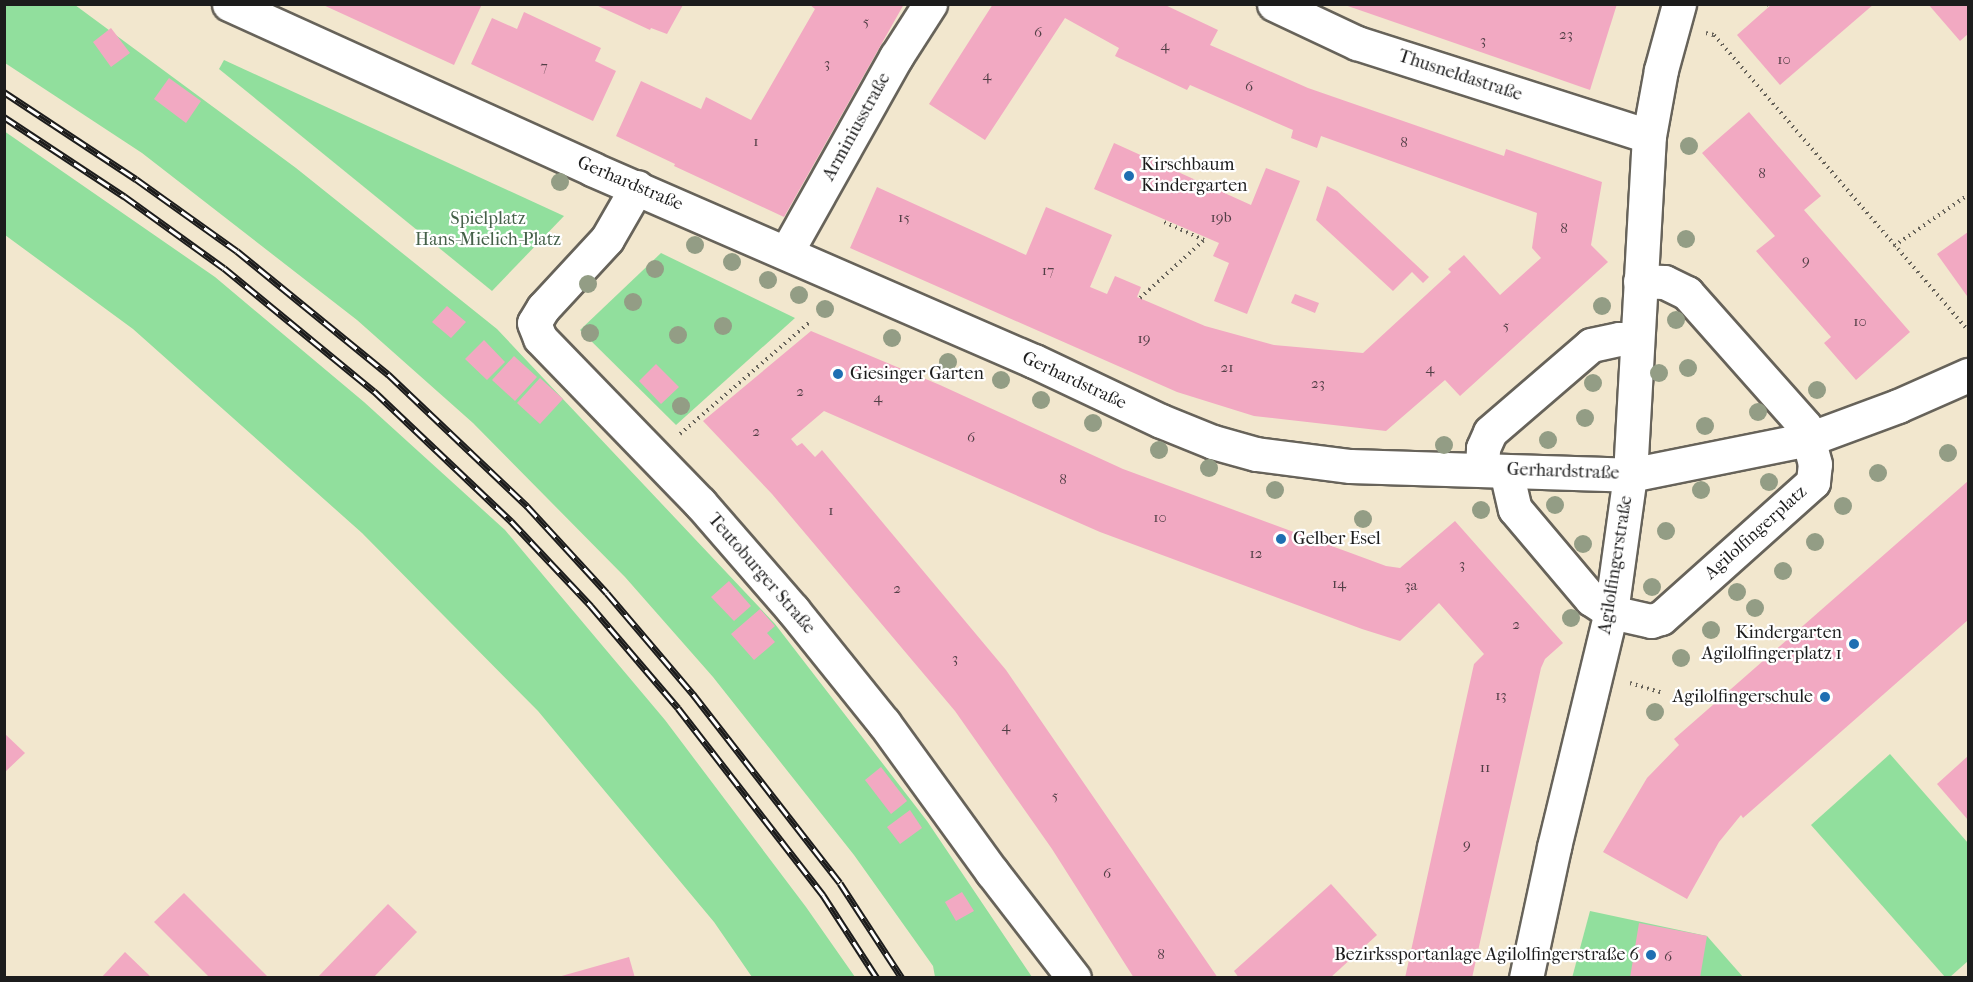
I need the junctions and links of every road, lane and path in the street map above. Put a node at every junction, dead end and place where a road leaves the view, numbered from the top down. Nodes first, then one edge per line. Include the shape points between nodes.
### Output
1 (229, 4) edge
2 (930, 4) edge
3 (1274, 4) edge
4 (1677, 14) edge
5 (1649, 136) junction
6 (637, 187) junction
7 (1968, 195) edge
8 (1164, 222) dead end
9 (1894, 246) junction
10 (787, 251) junction
11 (1640, 281) junction
12 (1140, 298) dead end
13 (811, 321) dead end
14 (1968, 330) edge
15 (1636, 340) junction
16 (1968, 375) edge
17 (675, 438) dead end
18 (1809, 439) junction
19 (1494, 470) junction
20 (1630, 475) junction
21 (1611, 612) junction
22 (1630, 683) dead end
23 (1663, 693) dead end
24 (1074, 978) edge
25 (1526, 978) edge

1 - 6 street, Gerhardstraße
2 - 10 street, Arminiusstraße
3 - 5 street, Thusneldastraße via 1357,43
4 - 5 street, Agilolfingerstraße via 1660,70
4 - 9 path via 1714,35
5 - 11 street, Agilolfingerstraße
6 - 10 street, Gerhardstraße
6 - 24 street, Teutoburger Straße via 607,239 539,315 534,323 540,338 700,503 793,610 884,723
7 - 9 path
8 - 12 path via 1204,240
9 - 14 path
10 - 19 street, Gerhardstraße via 1213,442 1256,454 1350,466
11 - 15 street, Agilolfingerstraße
11 - 18 street, Agilolfingerplatz via 1664,282 1687,293 1805,426
13 - 17 path
15 - 19 street, Agilolfingerplatz via 1591,345 1490,432 1483,448
15 - 20 street, Agilolfingerstraße
16 - 18 street, Gerhardstraße
18 - 20 street, Gerhardstraße
18 - 21 street, Agilolfingerplatz via 1815,464 1813,482 1669,611 1651,621
19 - 20 street, Gerhardstraße
19 - 21 street, Agilolfingerplatz via 1515,509 1591,599
20 - 21 street, Agilolfingerstraße
21 - 25 street, Agilolfingerstraße
22 - 23 path

